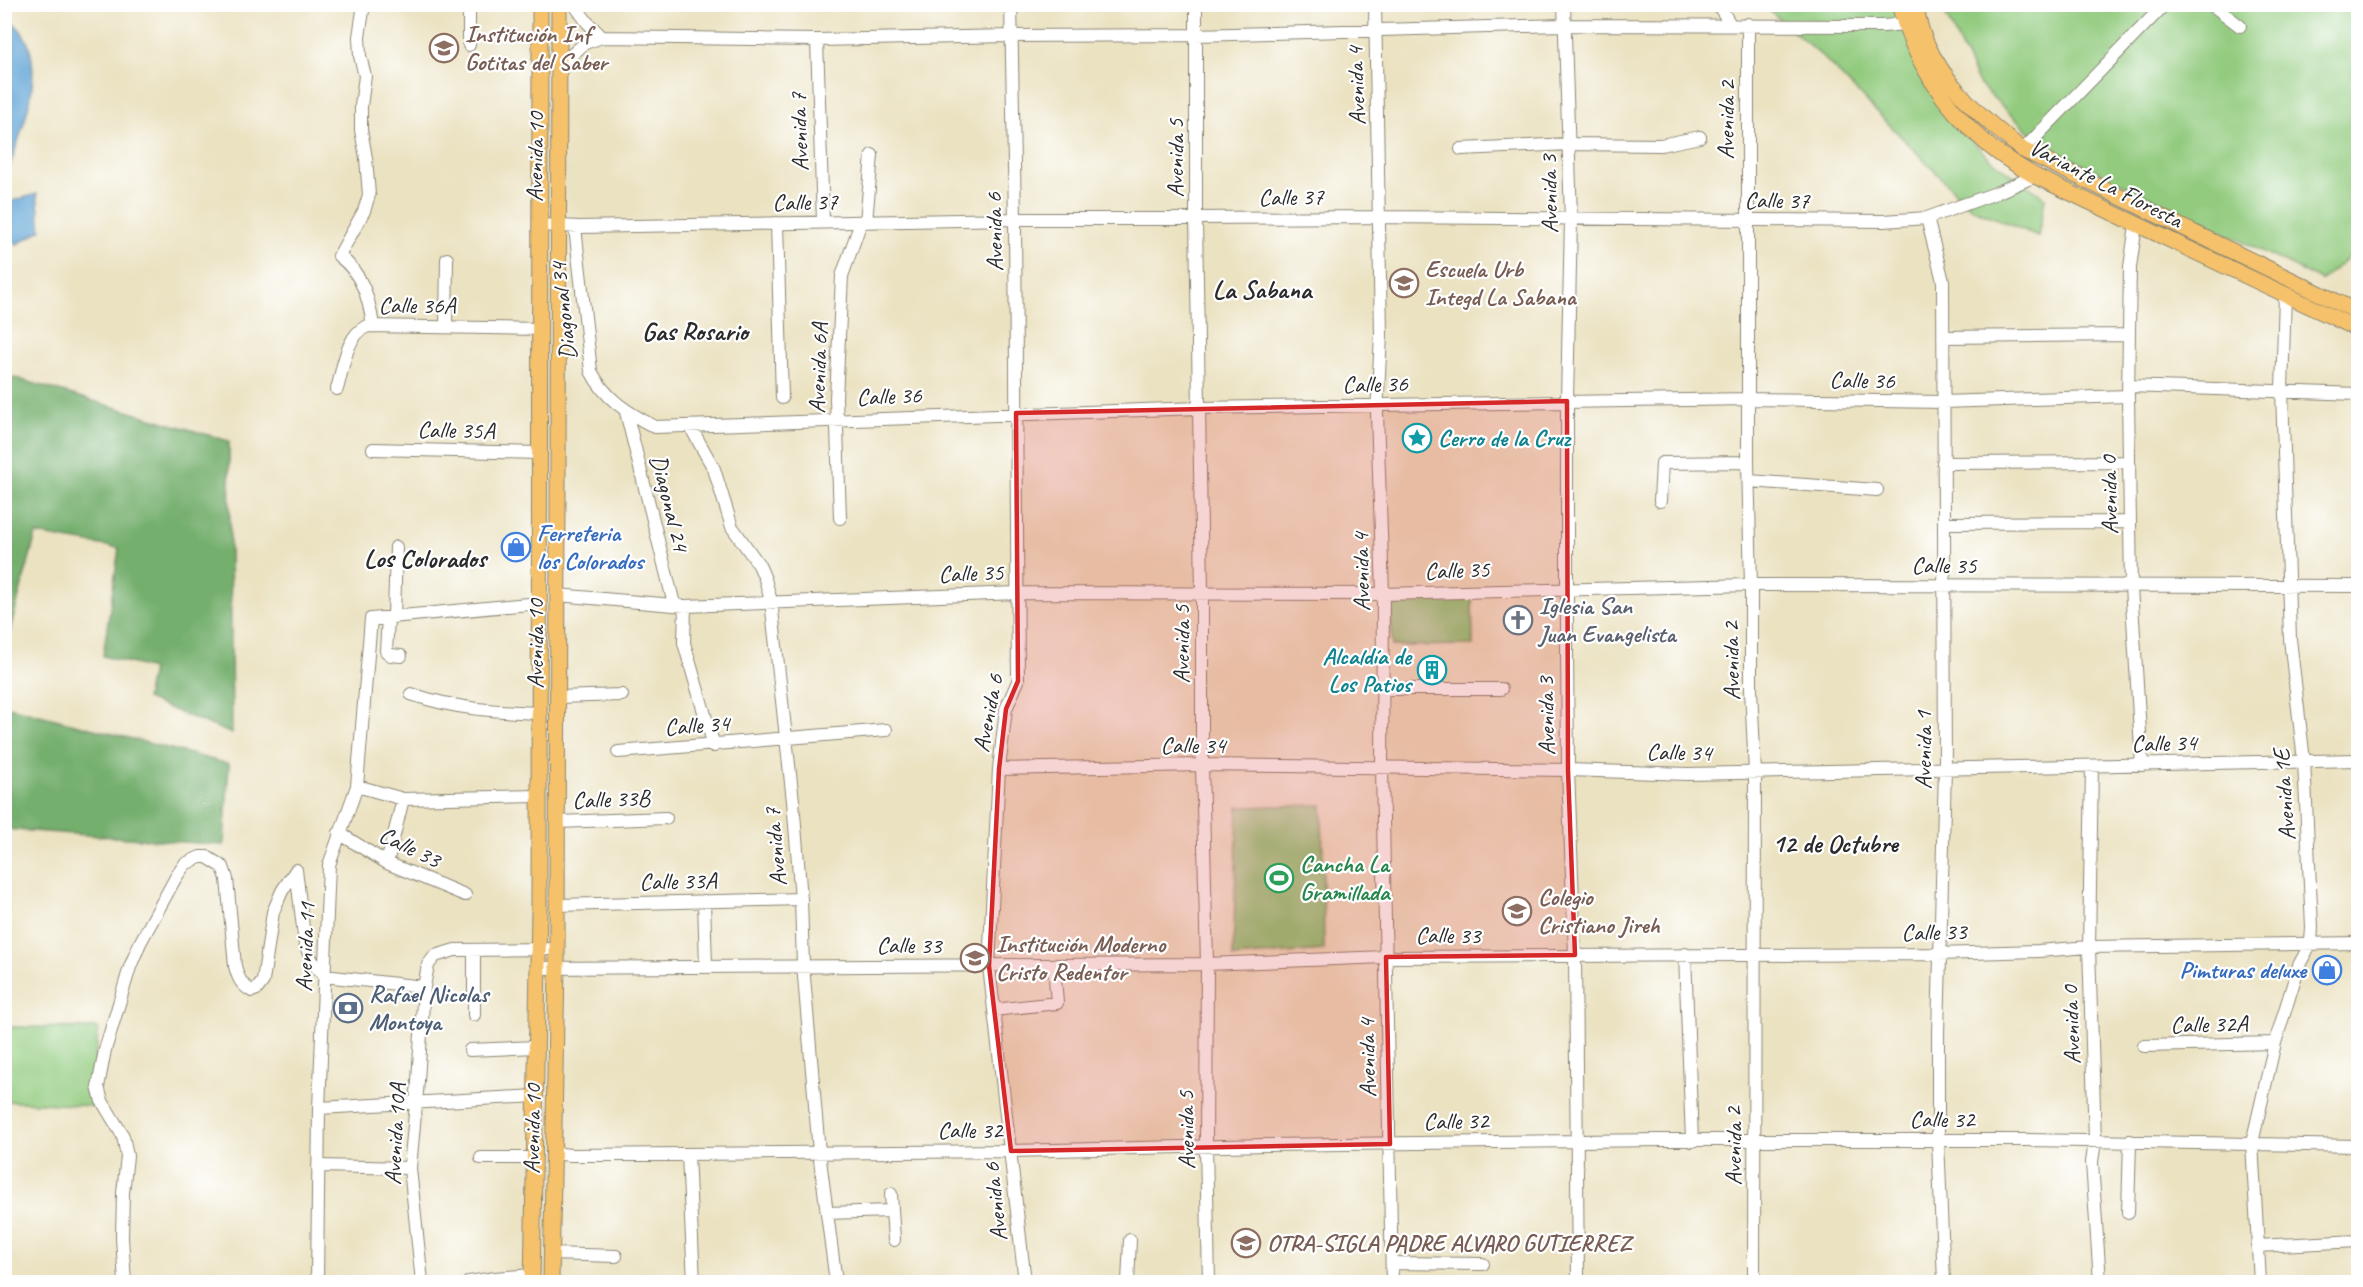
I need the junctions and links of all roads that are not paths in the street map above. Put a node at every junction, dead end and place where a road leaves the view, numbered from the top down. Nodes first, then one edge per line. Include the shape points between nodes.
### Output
1 (364, 4) edge
2 (468, 4) edge
3 (540, 4) edge
4 (559, 4) edge
5 (574, 4) edge
6 (1011, 4) edge
7 (1196, 4) edge
8 (1375, 4) edge
9 (1564, 4) edge
10 (1718, 4) edge
11 (1899, 4) edge
12 (1915, 4) edge
13 (2165, 4) edge
14 (2211, 4) edge
15 (1730, 24) junction
16 (1748, 24) junction
17 (1904, 24) junction
18 (1564, 25) junction
19 (2240, 26) dead end
20 (1375, 30) junction
21 (1196, 34) junction
22 (602, 36) junction
23 (1011, 36) junction
24 (817, 40) junction
25 (469, 45) dead end
26 (559, 66) junction
27 (1700, 136) dead end
28 (1569, 144) junction
29 (1461, 149) dead end
30 (2023, 150) junction
31 (872, 155) dead end
32 (2035, 176) junction
33 (1380, 218) junction
34 (1927, 218) junction
35 (1015, 219) junction
36 (1196, 219) junction
37 (1571, 219) junction
38 (1746, 220) junction
39 (823, 222) junction
40 (864, 222) junction
41 (777, 223) junction
42 (540, 225) junction
43 (2136, 225) junction
44 (557, 226) junction
45 (575, 227) junction
46 (447, 259) dead end
47 (2285, 295) junction
48 (2358, 312) edge
49 (374, 326) junction
50 (446, 326) junction
51 (540, 329) junction
52 (2358, 329) edge
53 (2129, 335) junction
54 (1943, 338) junction
55 (337, 389) dead end
56 (2282, 390) junction
57 (2128, 391) junction
58 (2358, 394) edge
59 (782, 398) dead end
60 (1749, 399) junction
61 (1567, 401) junction
62 (1943, 402) junction
63 (1378, 405) junction
64 (1199, 408) junction
65 (626, 412) junction
66 (1016, 413) junction
67 (837, 419) junction
68 (690, 426) junction
69 (373, 449) dead end
70 (538, 453) junction
71 (1748, 462) junction
72 (2129, 462) junction
73 (1943, 463) junction
74 (1749, 480) junction
75 (1877, 490) dead end
76 (1660, 501) dead end
77 (840, 518) dead end
78 (2130, 522) junction
79 (1944, 523) junction
80 (396, 547) dead end
81 (1751, 585) junction
82 (1943, 586) junction
83 (2358, 586) edge
84 (2131, 587) junction
85 (2289, 587) junction
86 (1568, 589) junction
87 (1202, 592) junction
88 (1017, 593) junction
89 (1383, 594) junction
90 (557, 596) junction
91 (771, 601) junction
92 (539, 603) junction
93 (679, 605) junction
94 (391, 617) junction
95 (401, 656) dead end
96 (1383, 689) junction
97 (1501, 689) dead end
98 (411, 694) dead end
99 (622, 695) dead end
100 (557, 697) junction
101 (538, 713) junction
102 (886, 730) dead end
103 (785, 739) junction
104 (714, 746) junction
105 (618, 752) dead end
106 (2358, 760) edge
107 (2304, 761) junction
108 (1202, 765) junction
109 (2142, 765) junction
110 (2092, 766) junction
111 (1382, 768) junction
112 (999, 769) junction
113 (1945, 769) junction
114 (1568, 770) junction
115 (1755, 773) junction
116 (357, 786) junction
117 (538, 796) junction
118 (404, 799) junction
119 (666, 818) dead end
120 (558, 822) junction
121 (339, 833) junction
122 (387, 863) junction
123 (465, 895) dead end
124 (801, 899) junction
125 (704, 901) junction
126 (557, 905) junction
127 (2311, 943) junction
128 (2358, 943) edge
129 (2089, 947) junction
130 (538, 948) junction
131 (556, 949) junction
132 (474, 950) junction
133 (1685, 954) junction
134 (1754, 954) junction
135 (1938, 954) junction
136 (1575, 955) junction
137 (1386, 957) junction
138 (1207, 964) junction
139 (803, 965) junction
140 (706, 966) junction
141 (989, 966) junction
142 (1054, 966) junction
143 (538, 968) junction
144 (557, 969) junction
145 (324, 976) junction
146 (424, 987) junction
147 (994, 1010) junction
148 (474, 1015) dead end
149 (2275, 1043) junction
150 (2144, 1046) dead end
151 (537, 1047) junction
152 (470, 1050) dead end
153 (537, 1096) junction
154 (415, 1103) junction
155 (319, 1108) junction
156 (1938, 1140) junction
157 (1692, 1141) junction
158 (1753, 1141) junction
159 (2095, 1141) junction
160 (2130, 1141) junction
161 (1578, 1142) junction
162 (2252, 1143) junction
163 (1390, 1144) junction
164 (1206, 1146) junction
165 (2358, 1146) edge
166 (1011, 1151) junction
167 (819, 1152) junction
168 (555, 1153) junction
169 (688, 1154) junction
170 (481, 1158) dead end
171 (535, 1158) junction
172 (318, 1166) junction
173 (410, 1168) junction
174 (891, 1194) dead end
175 (891, 1211) junction
176 (2128, 1213) dead end
177 (827, 1214) junction
178 (894, 1240) dead end
179 (1130, 1240) dead end
180 (2358, 1241) edge
181 (2257, 1245) junction
182 (551, 1254) junction
183 (616, 1256) dead end
184 (1393, 1263) junction
185 (1483, 1264) dead end
186 (532, 1279) edge
187 (125, 1282) edge
188 (317, 1282) edge
189 (422, 1282) edge
190 (469, 1282) edge
191 (551, 1282) edge
192 (694, 1282) edge
193 (836, 1282) edge
194 (1025, 1282) edge
195 (1128, 1282) edge
196 (1209, 1282) edge
197 (1392, 1282) edge
198 (1578, 1282) edge
199 (1754, 1282) edge
200 (1944, 1282) edge
201 (2100, 1282) edge
202 (2260, 1282) edge

1 - 49 street via 359,37 365,76 362,143 369,195 339,256 358,273
2 - 25 street
3 - 42 main road, Avenida 10
4 - 26 main road, Avenida 10
5 - 22 street
6 - 23 street, Avenida 6
7 - 21 street, Avenida 5
8 - 20 street, Avenida 4
9 - 18 street, Avenida 3
10 - 15 street
11 - 17 main road, Variante La Floresta
12 - 30 main road, Variante La Floresta via 1924,39 1953,86
13 - 30 street
14 - 19 street
15 - 16 street
15 - 18 street
16 - 17 street
16 - 38 street, Avenida 2
17 - 32 main road, Variante La Floresta via 1926,72 1944,97 1985,142
18 - 20 street
18 - 28 street, Avenida 3
20 - 21 street
20 - 33 street, Avenida 4
21 - 23 street
21 - 36 street, Avenida 5
22 - 24 street
22 - 26 street via 585,43
23 - 24 street
23 - 35 street, Avenida 6
24 - 39 street, Avenida 7
26 - 44 main road, Avenida 10
27 - 28 street via 1661,145
28 - 29 street
28 - 37 street, Avenida 3
30 - 48 main road, Variante La Floresta
31 - 40 street, Avenida 6A
32 - 34 street, Calle 37
32 - 43 main road, Variante La Floresta
33 - 36 street, Calle 37
33 - 37 street, Calle 37
33 - 63 street, Avenida 4
34 - 38 street, Calle 37
34 - 54 street, Avenida 1 via 1943,281
35 - 36 street, Calle 37
35 - 40 street, Calle 37
35 - 66 street, Avenida 6
36 - 64 street, Avenida 5
37 - 38 street, Calle 37
37 - 61 street, Avenida 3
38 - 60 street, Avenida 2
39 - 40 street, Calle 37
39 - 41 street, Calle 37
40 - 67 street, Avenida 6A via 842,276
41 - 45 street, Calle 37
41 - 59 street
42 - 44 street, Calle 37
42 - 51 main road, Avenida 10
43 - 47 main road, Variante La Floresta
43 - 53 street, Avenida 0 via 2130,267
44 - 45 street, Calle 37
44 - 90 main road, Avenida 10
45 - 65 street, Diagonal 34 via 591,372 597,384
46 - 50 street
47 - 52 main road, Variante La Floresta
47 - 56 street, Avenida 1E
49 - 50 street, Calle 36A
49 - 55 street, Calle 36A via 359,329 352,337
50 - 51 street, Calle 36A
51 - 70 main road, Avenida 10
53 - 54 street
53 - 57 street, Avenida 0
54 - 62 street, Avenida 1
56 - 57 street, Calle 36
56 - 58 street, Calle 36
56 - 85 street, Avenida 1E
57 - 62 street, Calle 36
57 - 72 street, Avenida 0
60 - 61 street, Calle 36
60 - 62 street, Calle 36
60 - 71 street, Avenida 2
61 - 63 street, Calle 36
61 - 86 street, Avenida 3
62 - 73 street, Avenida 1
63 - 64 street, Calle 36
63 - 89 street, Avenida 4
64 - 66 street, Calle 36
64 - 87 street, Avenida 5
65 - 68 street, Calle 36 via 655,427
65 - 93 street, Diagonal 24
66 - 67 street, Calle 36
66 - 88 street, Avenida 6
67 - 68 street, Calle 36
67 - 77 street, Avenida 6A
68 - 91 street, Avenida 7 via 714,470 732,527 759,565
69 - 70 street, Calle 35A
70 - 92 main road, Avenida 10
71 - 74 street, Avenida 2
71 - 76 street via 1662,463
72 - 73 street
72 - 78 street, Avenida 0
73 - 79 street, Avenida 1
74 - 75 street
74 - 81 street, Avenida 2
78 - 79 street
78 - 84 street, Avenida 0
79 - 82 street, Avenida 1
80 - 94 street
81 - 82 street, Calle 35
81 - 86 street, Calle 35
81 - 115 street, Avenida 2
82 - 84 street, Calle 35
82 - 113 street, Avenida 1
83 - 85 street, Calle 35
84 - 85 street, Calle 35
84 - 109 street, Avenida 0
85 - 107 street, Avenida 1E via 2290,639
86 - 89 street, Calle 35
86 - 114 street, Avenida 3
87 - 88 street, Calle 35
87 - 89 street, Calle 35
87 - 108 street, Avenida 5
88 - 91 street, Calle 35
88 - 112 street, Avenida 6 via 1018,681 1006,709
89 - 96 street, Avenida 4
90 - 93 street, Calle 35
90 - 100 main road, Avenida 10
91 - 93 street, Calle 35
91 - 103 street, Avenida 7
92 - 94 street
92 - 101 main road, Avenida 10
93 - 104 street via 684,643
94 - 95 street via 386,651
94 - 116 street, Avenida 11 via 371,619
96 - 97 street
96 - 111 street, Avenida 4
98 - 101 street via 481,711
99 - 100 street
100 - 120 main road, Avenida 10
101 - 117 main road, Avenida 10
102 - 103 street, Calle 34
103 - 104 street, Calle 34
103 - 124 street, Avenida 7
104 - 105 street, Calle 34
106 - 107 street, Calle 34
107 - 109 street, Calle 34
107 - 127 street, Avenida 1E
108 - 111 street, Calle 34
108 - 112 street, Calle 34
108 - 138 street, Avenida 5
109 - 110 street, Calle 34
110 - 113 street, Calle 34
110 - 129 street, Avenida 0
111 - 114 street, Calle 34
111 - 137 street, Avenida 4
112 - 141 street, Avenida 6
113 - 115 street, Calle 34
113 - 135 street, Avenida 1
114 - 115 street, Calle 34
114 - 136 street, Avenida 3
115 - 134 street, Avenida 2
116 - 118 street
116 - 121 street, Avenida 11
117 - 118 street
117 - 130 main road, Avenida 10
118 - 122 street
119 - 120 street, Calle 33B
120 - 126 main road, Avenida 10
121 - 122 street, Calle 33
121 - 145 street, Avenida 11 via 329,865
122 - 123 street, Calle 33
124 - 125 street, Calle 33A
124 - 139 street, Avenida 7
125 - 126 street, Calle 33A
125 - 140 street
126 - 131 main road, Avenida 10
127 - 128 street, Calle 33
127 - 129 street, Calle 33
127 - 149 street, Avenida 1E
129 - 135 street, Calle 33
129 - 159 street, Avenida 0
130 - 131 street
130 - 132 street
130 - 143 main road, Avenida 10
131 - 144 main road, Avenida 10
132 - 146 street, Avenida 10A via 454,950 435,956 428,965
132 - 148 street
133 - 134 street, Calle 33
133 - 136 street, Calle 33
133 - 157 street
134 - 135 street, Calle 33
134 - 158 street, Avenida 2
135 - 156 street, Avenida 1
136 - 137 street, Calle 33
136 - 161 street, Avenida 3
137 - 138 street, Calle 33
137 - 163 street, Avenida 4
138 - 142 street, Calle 33
138 - 164 street, Avenida 5
139 - 140 street, Calle 33
139 - 141 street, Calle 33
139 - 167 street, Avenida 7
140 - 144 street, Calle 33
141 - 142 street, Calle 33
141 - 147 street, Avenida 6
142 - 147 street via 1057,1003
143 - 144 street, Calle 33
143 - 151 main road, Avenida 10
144 - 168 main road, Avenida 10
145 - 146 street
145 - 155 street, Avenida 11
145 - 187 street via 305,944 296,870 273,912 263,981 252,991 243,987 235,966 226,872 212,859 200,857 185,864 140,943 122,991 98,1087 123,1136 127,1155 122,1224
146 - 154 street, Avenida 10A
147 - 166 street, Avenida 6
149 - 150 street, Calle 32A
149 - 162 street, Avenida 1E
151 - 152 street
151 - 153 main road, Avenida 10
153 - 154 street
153 - 171 main road, Avenida 10
154 - 155 street
154 - 173 street, Avenida 10A
155 - 172 street, Avenida 11
156 - 158 street, Calle 32
156 - 159 street, Calle 32
156 - 200 street, Avenida 1
157 - 158 street, Calle 32
157 - 161 street, Calle 32
158 - 199 street, Avenida 2
159 - 160 street, Calle 32
159 - 201 street, Avenida 0 via 2092,1162
160 - 162 street, Calle 32
160 - 176 street
161 - 163 street, Calle 32
161 - 198 street, Avenida 3
162 - 165 street, Calle 32
162 - 181 street, Avenida 1E
163 - 164 street, Calle 32
163 - 184 street, Avenida 4
164 - 166 street, Calle 32
164 - 196 street, Avenida 5
166 - 167 street, Calle 32
166 - 194 street, Avenida 6
167 - 169 street, Calle 32
167 - 177 street, Avenida 7
168 - 169 street, Calle 32
168 - 182 main road, Avenida 10
169 - 192 street
170 - 171 street
171 - 186 main road, Avenida 10
172 - 173 street
172 - 188 street, Avenida 11
173 - 189 street, Avenida 10A
174 - 175 street
175 - 177 street
175 - 178 street
177 - 193 street, Avenida 7
179 - 195 street
180 - 181 street
181 - 202 street, Avenida 1E
182 - 183 street
182 - 191 main road, Avenida 10
184 - 185 street
184 - 197 street, Avenida 4
186 - 190 street

